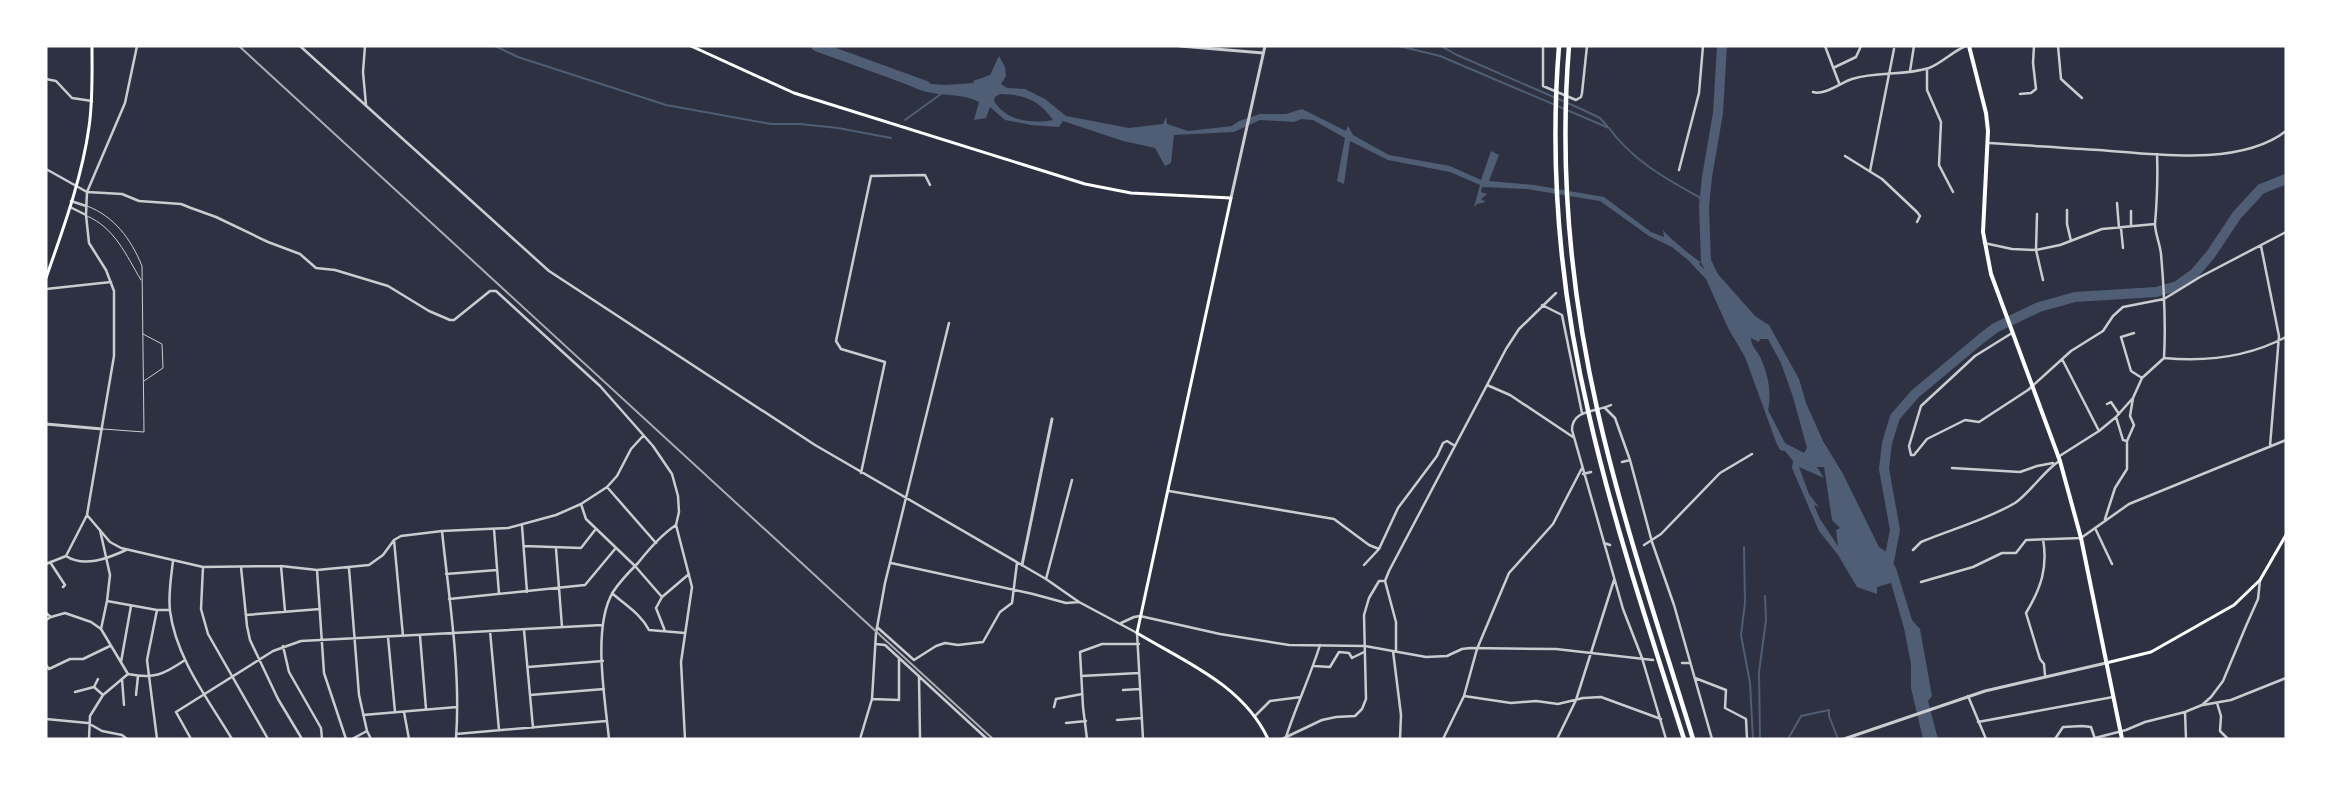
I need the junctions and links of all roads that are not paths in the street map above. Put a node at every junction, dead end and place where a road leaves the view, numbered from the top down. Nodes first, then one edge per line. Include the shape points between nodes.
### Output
1 (92, 46) edge
2 (137, 46) edge
3 (300, 46) edge
4 (365, 46) edge
5 (691, 46) edge
6 (1180, 46) edge
7 (1265, 46) edge
8 (1543, 46) edge
9 (1559, 46) edge
10 (1568, 46) edge
11 (1587, 46) edge
12 (1703, 46) edge
13 (1825, 46) edge
14 (1861, 46) edge
15 (1914, 46) edge
16 (1967, 46) edge
17 (2034, 46) edge
18 (2058, 46) edge
19 (1894, 49) dead end
20 (1263, 53) junction
21 (1833, 68) junction
22 (1927, 69) junction
23 (1910, 70) junction
24 (1890, 75) junction
25 (46, 80) edge
26 (1839, 83) junction
27 (1813, 92) dead end
28 (2020, 94) dead end
29 (2082, 98) dead end
30 (92, 101) junction
31 (366, 106) junction
32 (2286, 131) edge
33 (1989, 143) junction
34 (2157, 154) junction
35 (1845, 156) dead end
36 (46, 169) edge
37 (1679, 170) dead end
38 (1870, 171) junction
39 (75, 184) junction
40 (930, 185) dead end
41 (87, 192) junction
42 (1953, 192) dead end
43 (1231, 198) junction
44 (71, 201) junction
45 (2116, 203) dead end
46 (86, 206) junction
47 (70, 208) junction
48 (2067, 210) dead end
49 (2131, 211) dead end
50 (2037, 214) dead end
51 (86, 215) junction
52 (1917, 222) dead end
53 (2155, 224) junction
54 (2131, 226) junction
55 (2120, 228) junction
56 (2286, 232) edge
57 (2071, 241) junction
58 (1984, 243) junction
59 (2261, 246) junction
60 (2123, 248) dead end
61 (2036, 250) junction
62 (46, 278) edge
63 (142, 280) junction
64 (2043, 280) dead end
65 (111, 282) junction
66 (46, 289) edge
67 (1556, 293) dead end
68 (2164, 298) junction
69 (1542, 305) junction
70 (949, 323) dead end
71 (2012, 331) junction
72 (2134, 333) dead end
73 (143, 334) junction
74 (2286, 337) edge
75 (2279, 341) junction
76 (2164, 358) junction
77 (2062, 359) junction
78 (2142, 378) junction
79 (143, 381) junction
80 (1487, 385) junction
81 (2032, 386) junction
82 (2133, 398) junction
83 (2107, 404) dead end
84 (1611, 405) dead end
85 (1605, 408) junction
86 (1582, 413) junction
87 (2119, 414) junction
88 (2116, 417) junction
89 (1052, 419) dead end
90 (46, 424) edge
91 (102, 429) junction
92 (2099, 431) junction
93 (643, 436) junction
94 (1574, 437) junction
95 (2286, 440) edge
96 (2127, 441) junction
97 (1456, 446) junction
98 (2270, 446) junction
99 (1752, 454) dead end
100 (2059, 459) junction
101 (1630, 460) junction
102 (1622, 462) dead end
103 (2053, 464) junction
104 (1582, 468) junction
105 (1952, 468) dead end
106 (1591, 472) dead end
107 (861, 473) junction
108 (1583, 474) junction
109 (1072, 480) dead end
110 (607, 487) junction
111 (1169, 491) junction
112 (905, 499) junction
113 (581, 504) junction
114 (88, 515) junction
115 (2104, 520) junction
116 (522, 525) junction
117 (676, 525) junction
118 (100, 528) junction
119 (2095, 528) junction
120 (494, 529) junction
121 (595, 530) junction
122 (442, 531) junction
123 (2286, 535) edge
124 (2081, 538) junction
125 (2043, 539) junction
126 (394, 540) junction
127 (1652, 542) junction
128 (656, 543) junction
129 (1604, 543) junction
130 (1610, 545) dead end
131 (1644, 545) dead end
132 (524, 546) junction
133 (556, 549) junction
134 (615, 549) junction
135 (1379, 549) junction
136 (126, 550) junction
137 (1913, 550) dead end
138 (66, 556) junction
139 (106, 558) junction
140 (173, 561) junction
141 (48, 563) edge
142 (1017, 563) junction
143 (891, 564) junction
144 (1364, 564) dead end
145 (2112, 564) dead end
146 (1022, 565) junction
147 (281, 566) junction
148 (635, 566) junction
149 (203, 567) junction
150 (240, 567) junction
151 (349, 567) junction
152 (317, 570) junction
153 (497, 570) junction
154 (446, 574) junction
155 (690, 574) junction
156 (1615, 578) junction
157 (1046, 579) junction
158 (2260, 580) junction
159 (1385, 581) junction
160 (1922, 582) dead end
161 (63, 587) dead end
162 (559, 589) junction
163 (1014, 590) junction
164 (527, 592) junction
165 (612, 593) junction
166 (499, 594) junction
167 (662, 597) junction
168 (449, 599) junction
169 (107, 601) junction
170 (1079, 602) junction
171 (131, 606) junction
172 (320, 609) junction
173 (157, 610) junction
174 (170, 610) junction
175 (285, 612) junction
176 (46, 613) edge
177 (246, 615) junction
178 (1140, 616) junction
179 (51, 617) junction
180 (46, 620) edge
181 (1121, 623) junction
182 (602, 625) junction
183 (877, 626) junction
184 (562, 627) junction
185 (101, 629) junction
186 (524, 629) junction
187 (490, 631) junction
188 (666, 631) junction
189 (1137, 633) junction
190 (452, 634) junction
191 (684, 634) junction
192 (420, 635) junction
193 (403, 636) junction
194 (388, 637) junction
195 (354, 638) junction
196 (322, 640) junction
197 (876, 644) junction
198 (1139, 644) junction
199 (1320, 645) junction
200 (110, 646) junction
201 (283, 646) junction
202 (1365, 646) junction
203 (1477, 649) junction
204 (1394, 651) junction
205 (1365, 652) junction
206 (1591, 652) junction
207 (900, 658) junction
208 (1642, 658) junction
209 (185, 660) junction
210 (259, 660) junction
211 (1652, 660) dead end
212 (602, 661) junction
213 (121, 662) junction
214 (2106, 662) junction
215 (1682, 663) dead end
216 (1690, 664) junction
217 (46, 665) edge
218 (1314, 666) junction
219 (528, 668) junction
220 (1139, 673) junction
221 (128, 674) junction
222 (2045, 675) junction
223 (138, 676) junction
224 (148, 676) junction
225 (919, 676) junction
226 (1081, 676) junction
227 (231, 677) junction
228 (1694, 678) junction
229 (2286, 678) edge
230 (98, 679) dead end
231 (122, 679) junction
232 (94, 687) junction
233 (604, 689) junction
234 (1140, 689) junction
235 (1123, 690) dead end
236 (75, 692) dead end
237 (205, 694) junction
238 (1082, 694) junction
239 (103, 695) junction
240 (136, 695) dead end
241 (530, 696) junction
242 (1464, 696) junction
243 (1968, 696) junction
244 (1301, 697) junction
245 (2114, 697) junction
246 (872, 699) junction
247 (1576, 700) junction
248 (2217, 703) junction
249 (124, 705) dead end
250 (2202, 705) junction
251 (457, 707) junction
252 (1054, 707) dead end
253 (426, 709) junction
254 (395, 712) junction
255 (404, 712) junction
256 (2185, 712) junction
257 (363, 715) junction
258 (1255, 716) junction
259 (1142, 718) junction
260 (46, 719) edge
261 (1661, 719) junction
262 (1117, 720) dead end
263 (607, 721) junction
264 (1086, 721) junction
265 (1978, 722) junction
266 (88, 723) junction
267 (1066, 723) dead end
268 (533, 728) junction
269 (499, 730) junction
270 (367, 731) junction
271 (2120, 731) junction
272 (456, 734) junction
273 (1285, 738) edge
274 (2095, 738) edge
275 (89, 739) edge
276 (127, 739) edge
277 (157, 739) edge
278 (191, 739) edge
279 (232, 739) edge
280 (268, 739) edge
281 (302, 739) edge
282 (322, 739) edge
283 (346, 739) edge
284 (352, 739) edge
285 (371, 739) edge
286 (409, 739) edge
287 (456, 739) edge
288 (609, 739) edge
289 (685, 739) edge
290 (860, 739) edge
291 (920, 739) edge
292 (987, 739) edge
293 (1087, 739) edge
294 (1142, 739) edge
295 (1268, 739) edge
296 (1400, 739) edge
297 (1443, 739) edge
298 (1557, 739) edge
299 (1666, 739) edge
300 (1684, 739) edge
301 (1693, 739) edge
302 (1712, 739) edge
303 (1747, 739) edge
304 (1844, 739) edge
305 (1986, 739) edge
306 (2055, 739) edge
307 (2122, 739) edge
308 (2186, 739) edge
309 (2228, 739) edge

1 - 30 main road
2 - 41 street via 125,103
3 - 31 street
4 - 31 street
5 - 43 main road via 794,93 1085,184 1131,193
6 - 20 street
7 - 20 street
8 - 11 street via 1543,86 1579,100
9 - 300 highway via 1556,157 1563,260 1576,351 1589,415 1621,534
10 - 301 highway via 1566,157 1572,259 1584,342 1598,413 1632,541
12 - 37 street via 1698,93
13 - 21 street
14 - 21 street via 1856,57
15 - 23 street
16 - 22 street
16 - 33 main road via 1986,114
17 - 28 street via 2036,88 2031,93
18 - 29 street via 2061,78
19 - 24 street
20 - 43 street
21 - 26 street
22 - 23 street
22 - 42 street via 1927,90 1941,122 1939,165
23 - 24 street
24 - 26 street via 1861,76
24 - 38 street
25 - 30 street via 56,81 72,98
26 - 27 street via 1820,93
30 - 39 main road
31 - 107 street via 549,271 600,307
32 - 34 street via 2250,148 2230,152
33 - 34 street
33 - 58 main road
34 - 53 street
35 - 38 street
36 - 39 street
38 - 52 street via 1917,212 1920,216
39 - 41 street
39 - 44 main road
40 - 107 street via 925,174 871,176 836,341 840,349 885,362
41 - 46 street
41 - 93 street via 122,194 139,201 186,206 300,254 316,268 335,270 388,286 428,311 450,320 490,291 496,291 600,386
43 - 111 main road
44 - 46 street
44 - 47 main road
45 - 55 street
46 - 51 street
46 - 63 lane via 110,218 130,241 142,266
47 - 51 street
47 - 62 main road
48 - 57 street
49 - 54 street
50 - 61 street
51 - 63 lane via 105,226 118,240
51 - 65 street via 89,243
53 - 54 street
53 - 68 street via 2160,244
54 - 55 street
55 - 57 street via 2096,230
55 - 60 street
56 - 59 street
57 - 61 street
58 - 61 street
58 - 71 main road via 1991,274
59 - 68 street
59 - 75 street
61 - 64 street
63 - 73 lane
65 - 66 street
65 - 91 street via 115,300 114,356
67 - 69 street
68 - 76 street
68 - 77 street via 2123,307 2103,331
69 - 80 street via 1519,329
69 - 86 street via 1562,315
70 - 112 street
71 - 81 main road
71 - 81 street via 1975,356 1921,406 1909,446 1911,455 1914,456 1927,439 1965,420 1976,422 1986,418
72 - 78 street via 2121,337 2131,371
73 - 79 lane
73 - 79 lane via 162,344 162,368
74 - 75 street
75 - 76 street via 2226,358
75 - 98 street
76 - 78 street
77 - 81 street
77 - 92 street
78 - 82 street
79 - 91 lane via 144,432
80 - 94 street via 1510,395
80 - 97 street
81 - 100 main road
82 - 87 street
82 - 96 street via 2130,416 2133,428
83 - 87 street via 2110,402
84 - 85 street
85 - 86 street
85 - 101 street via 1615,418
86 - 94 street via 1572,425
87 - 88 street
88 - 92 street
88 - 96 street via 2123,440
89 - 146 street
90 - 91 street
91 - 114 street
92 - 100 street
93 - 110 street via 618,476
93 - 117 street via 663,458 672,474 678,496
94 - 104 street
95 - 98 street
96 - 115 street via 2127,469 2115,488
97 - 135 street via 1447,441 1443,443 1398,508
97 - 159 street
98 - 115 street via 2129,504
99 - 127 street via 1720,473
100 - 103 street
100 - 124 main road
101 - 102 street
101 - 127 street
103 - 105 street via 2020,472
103 - 137 street via 2014,503 1921,542
104 - 108 street
104 - 203 street via 1553,524 1509,573
106 - 108 street
107 - 112 street
108 - 129 street
109 - 157 street
110 - 113 street
110 - 128 street
111 - 135 street via 1334,519
111 - 178 main road
112 - 142 street
112 - 143 street
113 - 116 street
113 - 121 street via 586,519
114 - 118 street
114 - 138 street
115 - 119 street
116 - 120 street
116 - 132 street
117 - 128 street
117 - 155 street
118 - 136 street via 110,542
118 - 139 street
119 - 124 street
119 - 145 street
120 - 122 street
120 - 153 street
121 - 133 street via 581,548
121 - 134 street
122 - 126 street via 401,536
122 - 154 street
123 - 158 main road
124 - 125 street
124 - 214 main road
125 - 160 street via 2026,540 2016,552 2002,553 1973,567
125 - 222 street via 2046,560 2043,578 2026,613
126 - 151 street via 383,555 369,564
126 - 193 street
127 - 131 street
127 - 216 street
128 - 148 street
129 - 130 street
129 - 156 street
132 - 133 street
132 - 164 street
133 - 162 street
134 - 148 street
134 - 162 street via 585,585
135 - 144 street
136 - 139 street
136 - 140 street
138 - 139 street via 71,560
138 - 141 street
139 - 169 street via 110,575
140 - 149 street
140 - 174 street
141 - 161 street via 62,579
142 - 146 street
142 - 163 street
143 - 163 street
143 - 183 street
146 - 157 street
147 - 150 street
147 - 152 street
147 - 175 street
148 - 165 street
148 - 167 street
149 - 150 street
149 - 227 street via 201,609 208,634
150 - 177 street
151 - 152 street
151 - 195 street
152 - 172 street
153 - 154 street
153 - 166 street
154 - 168 street
155 - 167 street
155 - 191 street via 692,587
156 - 206 street
156 - 208 street via 1623,610
157 - 170 street
158 - 214 main road via 2234,605 2178,638 2151,652
158 - 250 street via 2258,599 2223,681
159 - 202 street via 1379,582 1365,608
159 - 204 street via 1396,622
162 - 164 street
162 - 184 street
163 - 170 street via 1066,603
163 - 183 street via 1012,603 1000,612 983,642 944,643 914,660
164 - 166 street
165 - 182 street
165 - 188 street via 644,618 649,630
166 - 168 street
167 - 188 street via 656,608
168 - 190 street
169 - 171 street
169 - 185 street
170 - 181 street
171 - 173 street
171 - 213 street
172 - 175 street
172 - 196 street
173 - 174 street
173 - 224 street
174 - 209 street
175 - 177 street
176 - 179 street
177 - 210 street via 250,640
178 - 181 street
178 - 189 main road
178 - 199 street via 1220,634 1289,645
179 - 180 street
179 - 185 street via 71,614
181 - 189 street
182 - 184 street
182 - 212 street
183 - 197 street
184 - 186 street
185 - 200 street
186 - 187 street
186 - 219 street
187 - 190 street
187 - 269 street
188 - 191 street
189 - 198 street
189 - 258 main road via 1212,677 1242,700
190 - 192 street
190 - 251 street
191 - 289 street via 681,662
192 - 193 street
192 - 253 street
193 - 194 street
194 - 195 street
194 - 254 street
195 - 196 street
195 - 257 street
196 - 201 street
196 - 283 street via 324,673
197 - 207 street via 885,645
197 - 246 street
198 - 220 street
198 - 226 street via 1102,644 1080,652
199 - 202 street
199 - 218 street
200 - 213 street
200 - 217 street via 82,658 70,658 49,669
201 - 210 street
201 - 282 street via 290,672 321,728
202 - 204 street
202 - 205 street
203 - 204 street via 1462,649 1438,657
203 - 206 street
203 - 242 street
204 - 296 street via 1401,715
205 - 218 street via 1352,658 1349,653 1339,652 1330,667
205 - 273 street via 1366,699 1359,713 1322,720
206 - 208 street
206 - 247 street
207 - 225 street
207 - 246 street via 899,700
208 - 211 street
208 - 261 street
209 - 224 street via 166,673
209 - 237 street
210 - 227 street
210 - 281 street
212 - 219 street
212 - 233 street
213 - 221 street
214 - 222 street
214 - 245 main road
215 - 216 street
216 - 228 street
218 - 244 street
219 - 241 street
220 - 226 street
220 - 234 street
221 - 223 street
221 - 231 street
222 - 243 street
223 - 224 street
223 - 240 street
224 - 277 street
225 - 291 street
225 - 292 street
226 - 238 street
227 - 237 street
227 - 280 street
228 - 302 street
228 - 303 street via 1726,690 1725,708 1746,719
229 - 248 street
230 - 232 street
231 - 239 street
231 - 249 street
232 - 236 street
232 - 239 street
233 - 241 street
233 - 263 street
234 - 235 street
234 - 259 street
237 - 278 street via 176,712
237 - 279 street
238 - 252 street via 1056,699
238 - 264 street
239 - 266 street
241 - 268 street
242 - 247 street via 1558,704
242 - 297 street
243 - 265 street
243 - 304 street
244 - 258 street via 1270,701
244 - 273 street
245 - 265 street
245 - 271 main road
246 - 290 street
247 - 261 street via 1601,697
247 - 298 street
248 - 250 street
248 - 309 street via 2221,716 2220,731
250 - 256 street
251 - 253 street
251 - 272 street
253 - 255 street
254 - 255 street
254 - 257 street
255 - 286 street
256 - 271 street
256 - 308 street
257 - 270 street
258 - 295 main road
259 - 262 street
259 - 294 street
260 - 266 street
261 - 299 street
263 - 268 street
263 - 288 street
264 - 267 street
264 - 293 street
265 - 305 street
266 - 275 street
266 - 276 street
268 - 269 street
269 - 272 street
270 - 284 street
270 - 285 street
271 - 274 street
271 - 307 main road
272 - 287 street
274 - 306 street via 2091,727 2082,726 2063,727

